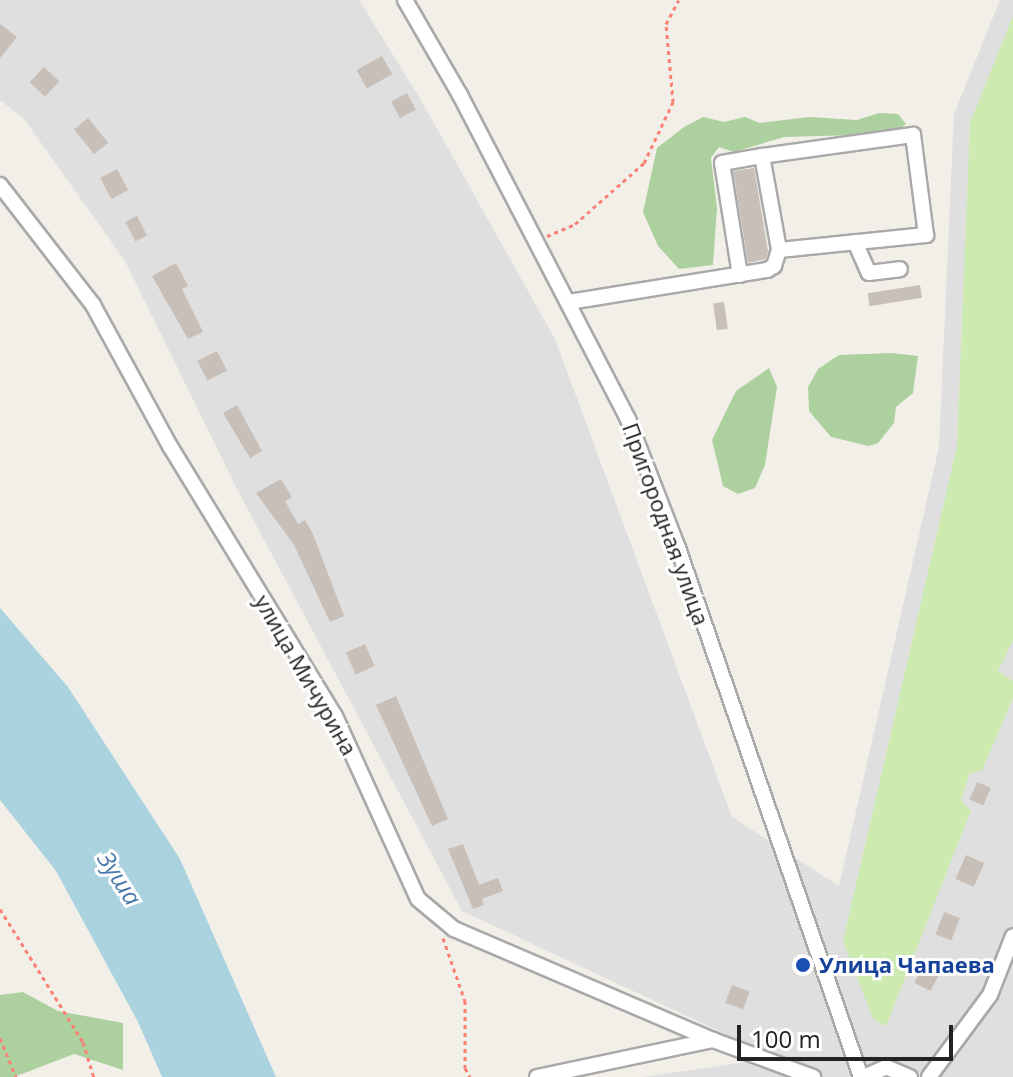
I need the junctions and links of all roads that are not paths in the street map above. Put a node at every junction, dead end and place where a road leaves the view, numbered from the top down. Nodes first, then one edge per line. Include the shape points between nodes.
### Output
1 (405, 0) edge
2 (762, 156) junction
3 (0, 185) edge
4 (855, 242) junction
5 (779, 250) junction
6 (900, 269) dead end
7 (740, 275) junction
8 (569, 302) junction
9 (1013, 936) edge
10 (713, 1040) junction
11 (537, 1077) edge
12 (813, 1077) edge
13 (862, 1077) edge
14 (910, 1077) edge
15 (929, 1077) edge

1 - 8 street, Пригородная улица
2 - 4 street via 913,135 926,235
2 - 5 street
2 - 7 street via 722,163
3 - 10 street, улица Мичурина via 93,305 170,446 335,716 418,899 435,917
4 - 5 street
4 - 6 street via 869,273
5 - 7 street via 774,266
7 - 8 street
8 - 13 street, Пригородная улица via 628,419 678,548
9 - 15 street via 990,995
10 - 11 street
10 - 12 street, улица Мичурина
13 - 14 street via 886,1067

